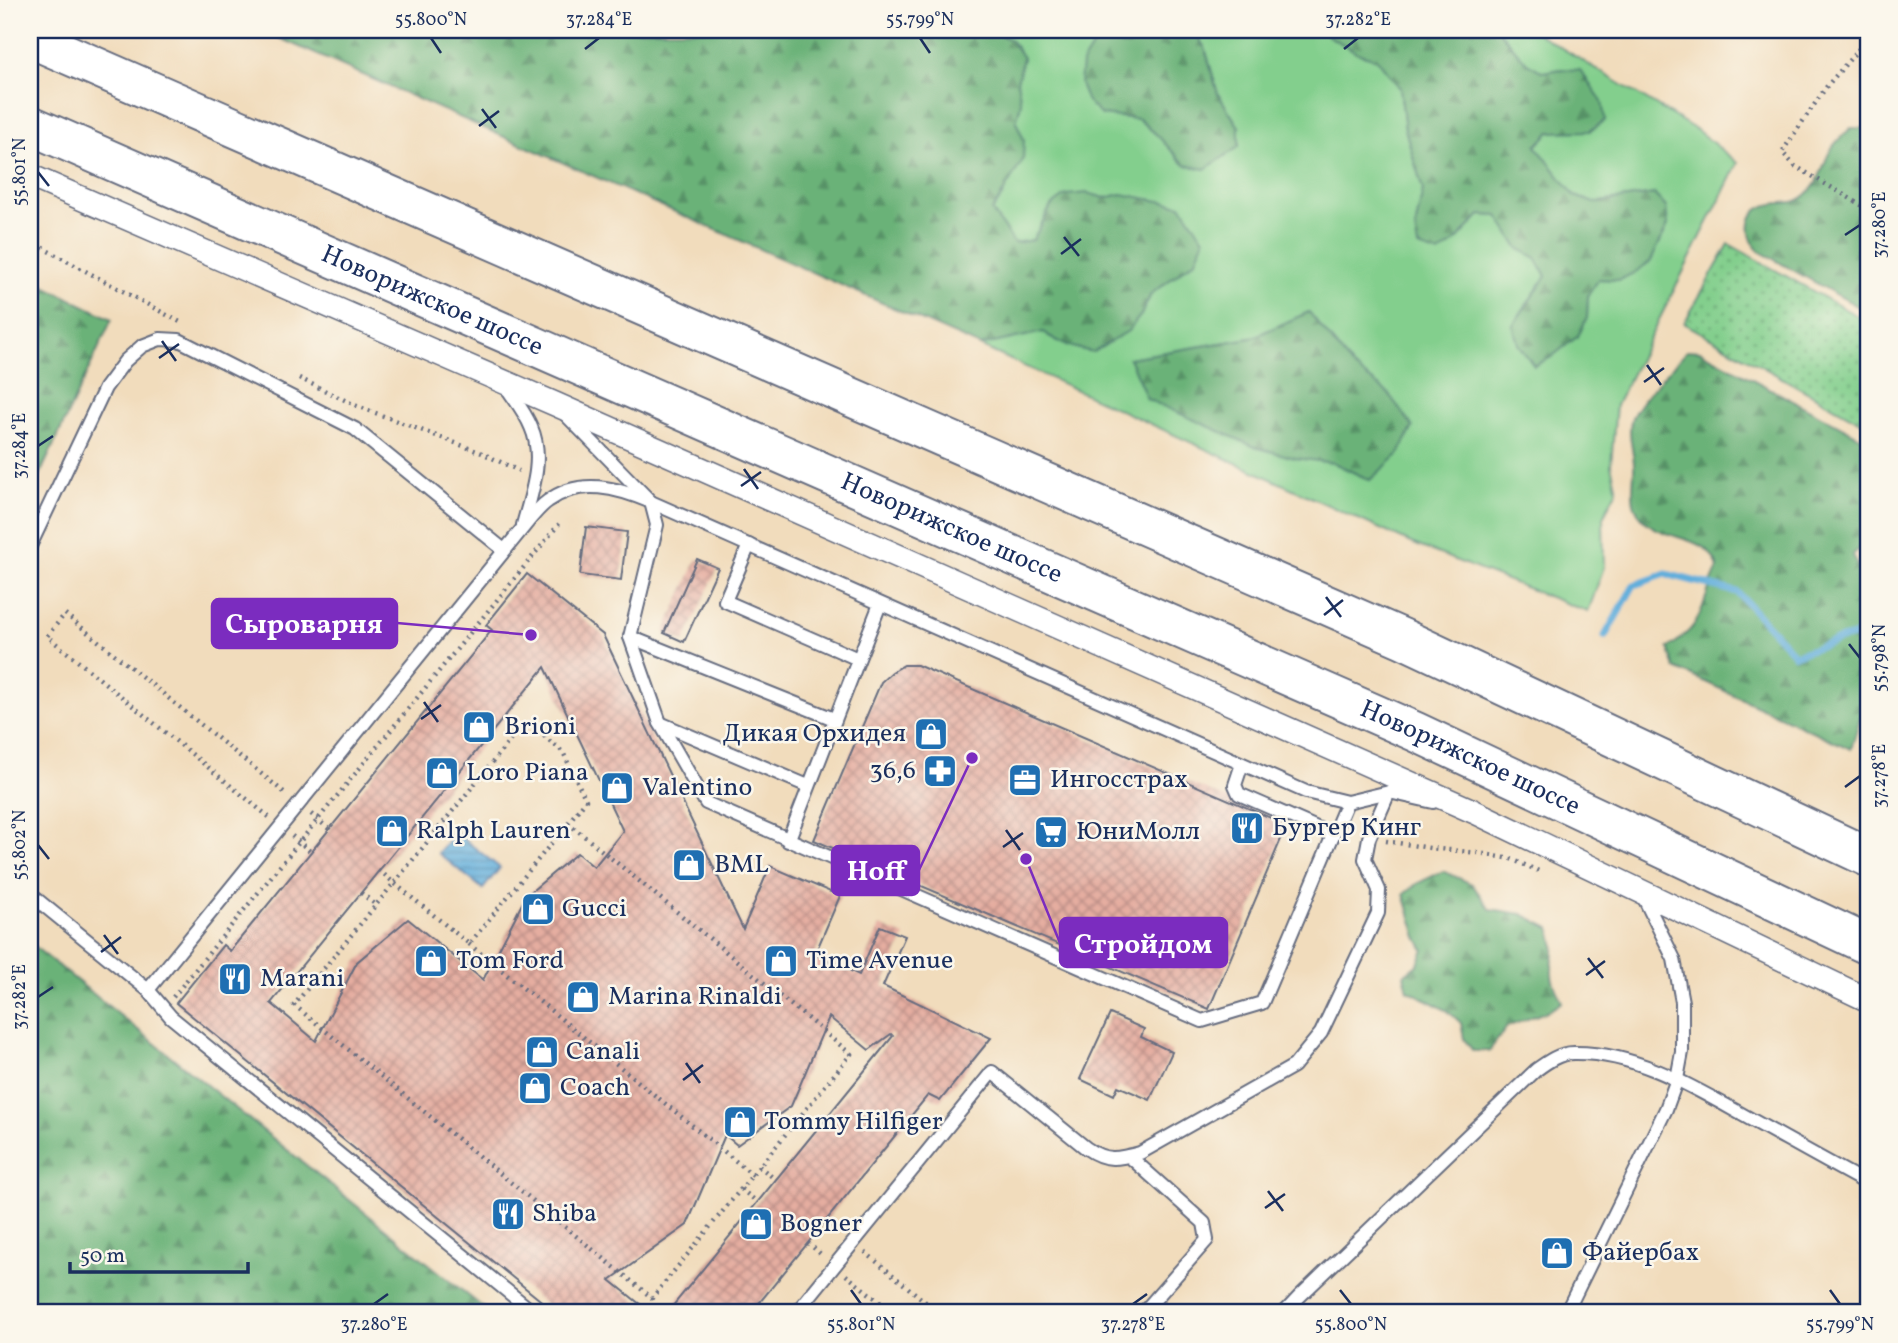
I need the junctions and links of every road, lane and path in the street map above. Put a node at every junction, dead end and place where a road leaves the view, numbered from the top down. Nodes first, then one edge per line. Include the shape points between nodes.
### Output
1 (30, 38) edge
2 (1868, 38) edge
3 (30, 125) edge
4 (30, 176) edge
5 (1868, 209) edge
6 (30, 241) edge
7 (189, 326) dead end
8 (297, 377) dead end
9 (504, 382) junction
10 (555, 404) junction
11 (536, 479) junction
12 (651, 502) junction
13 (559, 524) dead end
14 (522, 528) junction
15 (749, 545) junction
16 (30, 546) edge
17 (504, 550) junction
18 (880, 604) junction
19 (630, 637) junction
20 (858, 659) junction
21 (834, 719) junction
22 (660, 723) junction
23 (1242, 764) junction
24 (808, 786) junction
25 (1389, 792) junction
26 (1347, 802) junction
27 (298, 804) junction
28 (1475, 812) junction
29 (318, 820) junction
30 (568, 823) junction
31 (280, 827) junction
32 (329, 829) dead end
33 (1333, 835) junction
34 (1369, 838) junction
35 (788, 841) junction
36 (299, 842) junction
37 (311, 852) dead end
38 (1868, 857) edge
39 (379, 870) dead end
40 (1548, 874) dead end
41 (394, 883) junction
42 (1640, 890) junction
43 (361, 893) dead end
44 (30, 894) edge
45 (376, 905) junction
46 (469, 944) junction
47 (1868, 944) edge
48 (148, 990) junction
49 (1868, 1000) edge
50 (164, 1009) junction
51 (1677, 1079) junction
52 (1129, 1156) junction
53 (759, 1167) junction
54 (752, 1175) junction
55 (776, 1180) dead end
56 (1868, 1184) edge
57 (741, 1189) junction
58 (757, 1202) dead end
59 (826, 1221) dead end
60 (808, 1243) dead end
61 (853, 1243) junction
62 (835, 1265) junction
63 (534, 1313) edge
64 (796, 1313) edge
65 (894, 1313) edge
66 (939, 1313) edge
67 (1143, 1313) edge
68 (1286, 1313) edge
69 (1566, 1313) edge

1 - 38 highway via 1402,638
2 - 5 path via 1827,86 1782,152 1795,166
3 - 47 highway, Новорижское шоссе via 1416,732
4 - 9 street
6 - 7 path
8 - 11 path
9 - 10 street
9 - 11 lane via 533,430
10 - 12 lane
10 - 28 street
11 - 14 lane
12 - 14 lane via 618,488 585,487 562,492 546,502
12 - 15 lane
12 - 19 lane via 657,525
13 - 29 path
14 - 17 lane
15 - 18 lane
15 - 20 lane via 725,601
16 - 17 lane via 105,388 125,361 142,346 160,339 178,340 355,429
17 - 27 lane
18 - 20 lane
18 - 23 lane
19 - 21 lane
19 - 22 lane
20 - 21 lane
21 - 24 lane
22 - 24 lane
22 - 35 lane via 706,803
23 - 26 lane via 1306,792
23 - 33 lane via 1235,785 1239,794
24 - 35 lane
25 - 26 lane
25 - 28 lane
25 - 34 lane
26 - 33 lane
27 - 29 path
27 - 31 lane
27 - 31 path via 65,614 53,628 47,636
28 - 42 street
29 - 32 path
29 - 36 path
30 - 41 path via 586,800 563,752 526,721
30 - 46 path
30 - 53 path via 851,1054
31 - 36 path
31 - 48 lane
33 - 35 lane via 1262,1003 1202,1021
34 - 40 path via 1479,852
34 - 52 lane via 1365,859 1379,890 1378,913 1321,1032 1294,1066
36 - 37 path
36 - 50 path
39 - 41 path
41 - 45 path
41 - 46 path
42 - 49 street
42 - 51 lane via 1674,959 1682,1002
43 - 45 path
44 - 48 lane
45 - 57 path via 294,1005 652,1298
46 - 54 path
48 - 50 lane
50 - 63 lane
51 - 56 lane
51 - 68 lane via 1605,1056 1573,1053 1554,1058 1535,1070
51 - 69 lane
52 - 61 lane via 1116,1159 1095,1154 992,1072
52 - 67 lane via 1204,1223 1207,1240
53 - 54 path
53 - 55 path
54 - 57 path
57 - 58 path
59 - 61 path
60 - 62 path
61 - 62 lane
61 - 66 path
62 - 64 lane
62 - 65 path

